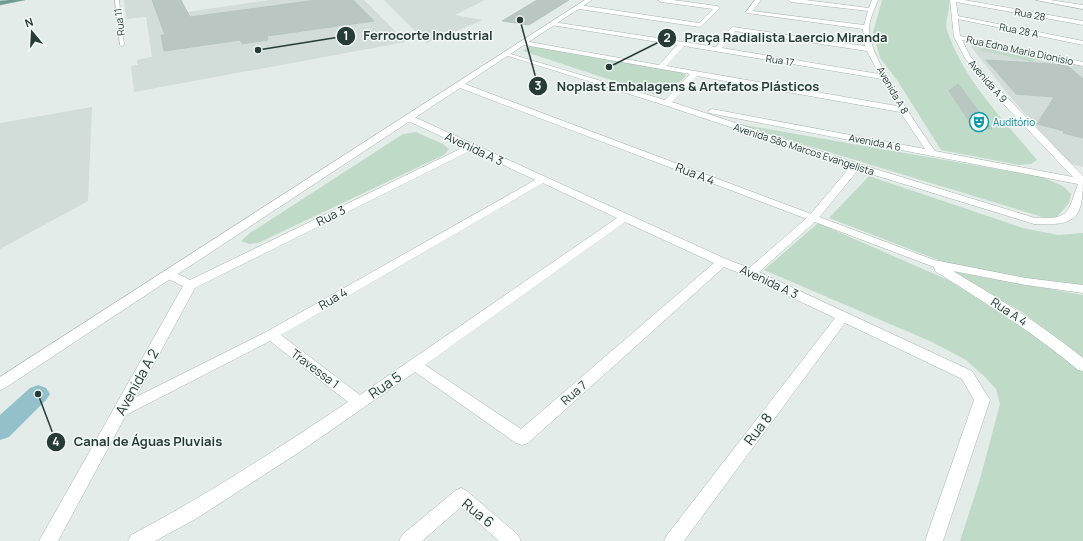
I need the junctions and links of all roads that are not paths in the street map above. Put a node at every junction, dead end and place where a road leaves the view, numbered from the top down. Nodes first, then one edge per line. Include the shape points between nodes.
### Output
1 (22, 0) edge
2 (117, 0) edge
3 (589, 0) edge
4 (662, 0) edge
5 (758, 0) edge
6 (791, 0) edge
7 (875, 0) edge
8 (954, 0) edge
9 (1039, 0) edge
10 (0, 3) edge
11 (579, 7) junction
12 (1083, 7) edge
13 (871, 10) junction
14 (955, 17) junction
15 (1083, 23) edge
16 (553, 24) junction
17 (866, 27) junction
18 (957, 37) junction
19 (524, 43) junction
20 (1083, 43) edge
21 (682, 44) junction
22 (122, 45) dead end
23 (718, 49) junction
24 (869, 49) junction
25 (505, 54) junction
26 (1083, 64) edge
27 (661, 67) junction
28 (695, 73) junction
29 (885, 77) junction
30 (458, 84) junction
31 (667, 103) junction
32 (903, 110) junction
33 (408, 118) junction
34 (471, 147) junction
35 (932, 153) junction
36 (856, 166) junction
37 (541, 180) junction
38 (1083, 183) edge
39 (625, 217) junction
40 (813, 218) junction
41 (722, 262) junction
42 (931, 264) junction
43 (751, 273) junction
44 (168, 274) junction
45 (190, 285) junction
46 (1083, 289) edge
47 (843, 317) junction
48 (271, 335) junction
49 (415, 365) junction
50 (1083, 366) edge
51 (0, 384) edge
52 (359, 402) junction
53 (121, 411) junction
54 (48, 541) edge
55 (137, 541) edge
56 (408, 541) edge
57 (512, 541) edge
58 (673, 541) edge
59 (934, 541) edge

1 - 10 main road
2 - 22 lane, Rua 11
3 - 11 street
4 - 11 street via 717,8 700,25
5 - 17 street via 749,12
6 - 13 street
7 - 13 street, Avenida A 8
8 - 14 street, Avenida A 9
8 - 15 street, Rua 28
9 - 12 street
11 - 16 street
13 - 17 street, Avenida A 8
14 - 18 street, Avenida A 9
14 - 20 street, Rua 28 A
16 - 19 street
16 - 21 street
17 - 24 street, Avenida A 8
18 - 26 street, Rua Edna Maria Dionísio
18 - 38 street, Avenida A 9 via 967,56 994,89
19 - 25 street
19 - 27 street
21 - 23 street
21 - 27 street
23 - 24 street, Rua 17 via 733,29
23 - 29 street, Rua 17
24 - 29 street, Avenida A 8
25 - 30 street
25 - 31 street, Avenida São Marcos Evangelista
27 - 28 street
28 - 31 street
28 - 32 street
29 - 32 street, Avenida A 8
30 - 33 street
30 - 40 street, Rua A 4
31 - 35 street, Avenida A 6
31 - 36 street, Avenida São Marcos Evangelista
32 - 35 street, Avenida A 8
33 - 34 street, Avenida A 3
33 - 44 street
34 - 37 street, Avenida A 3
34 - 45 street, Rua 3
35 - 38 street, Avenida A 6
36 - 38 street, Avenida São Marcos Evangelista via 1034,221 1059,221 1072,216
36 - 40 street
37 - 39 street, Avenida A 3
37 - 48 street, Rua 4
39 - 41 street, Avenida A 3
39 - 49 street, Rua 5
40 - 42 street, Rua A 4
40 - 43 street
41 - 43 street, Avenida A 3
41 - 49 street, Rua 7 via 522,438
42 - 46 street, Rua A 4
42 - 50 street, Rua A 4 via 989,298 1049,338
43 - 47 street, Avenida A 3
44 - 45 street
44 - 51 street
45 - 53 street, Avenida A 2
47 - 58 street, Rua 8
47 - 59 street, Avenida A 3 via 967,375 982,400
48 - 52 street, Travessa 1
48 - 53 street, Rua 4
49 - 52 street, Rua 5
52 - 55 street, Rua 5 via 188,514
53 - 54 street, Avenida A 2
56 - 57 street, Rua 6 via 461,496

